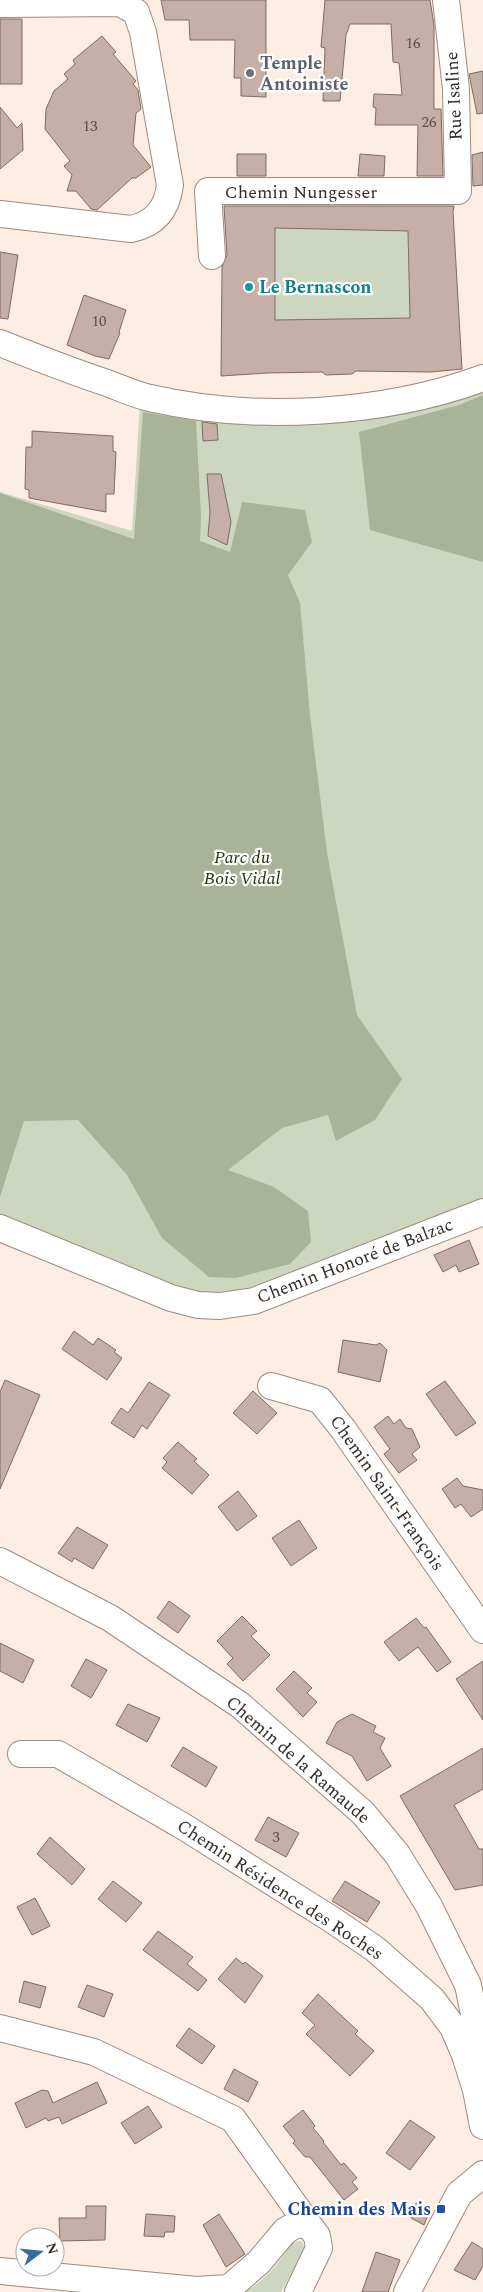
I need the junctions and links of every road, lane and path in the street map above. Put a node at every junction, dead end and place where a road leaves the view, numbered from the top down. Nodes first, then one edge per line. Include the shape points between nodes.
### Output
1 (446, 0) edge
2 (0, 4) edge
3 (458, 191) joint
4 (0, 214) edge
5 (212, 256) dead end
6 (0, 343) edge
7 (483, 378) edge
8 (483, 1212) edge
9 (0, 1228) edge
10 (270, 1386) dead end
11 (0, 1561) edge
12 (483, 1630) edge
13 (21, 1754) dead end
14 (0, 2028) edge
15 (483, 2058) edge
16 (483, 2126) edge
17 (483, 2174) edge
18 (308, 2224) junction
19 (0, 2271) edge
20 (298, 2292) edge
21 (407, 2292) edge

1 - 3 street, Rue Isaline via 456,89
2 - 4 street via 120,4 136,12 143,32 170,185 157,216 131,229
3 - 5 street, Chemin Nungesser via 208,191
6 - 7 street via 148,398 215,410 356,408 418,396
8 - 9 street, Chemin Honoré de Balzac via 254,1301 220,1306 198,1305 156,1293
10 - 12 street, Chemin Saint-François via 320,1400 344,1429
11 - 15 street, Chemin de la Ramaude via 110,1618 240,1705 363,1813 397,1854 438,1924 468,1985
13 - 16 street, Chemin Résidence des Roches via 58,1754 188,1829 375,1949 432,1999 453,2027 471,2073
14 - 18 street via 94,2052 233,2119
17 - 21 street via 459,2194
18 - 19 street via 285,2230 259,2262 229,2288 196,2290
18 - 20 street via 317,2236 319,2248

